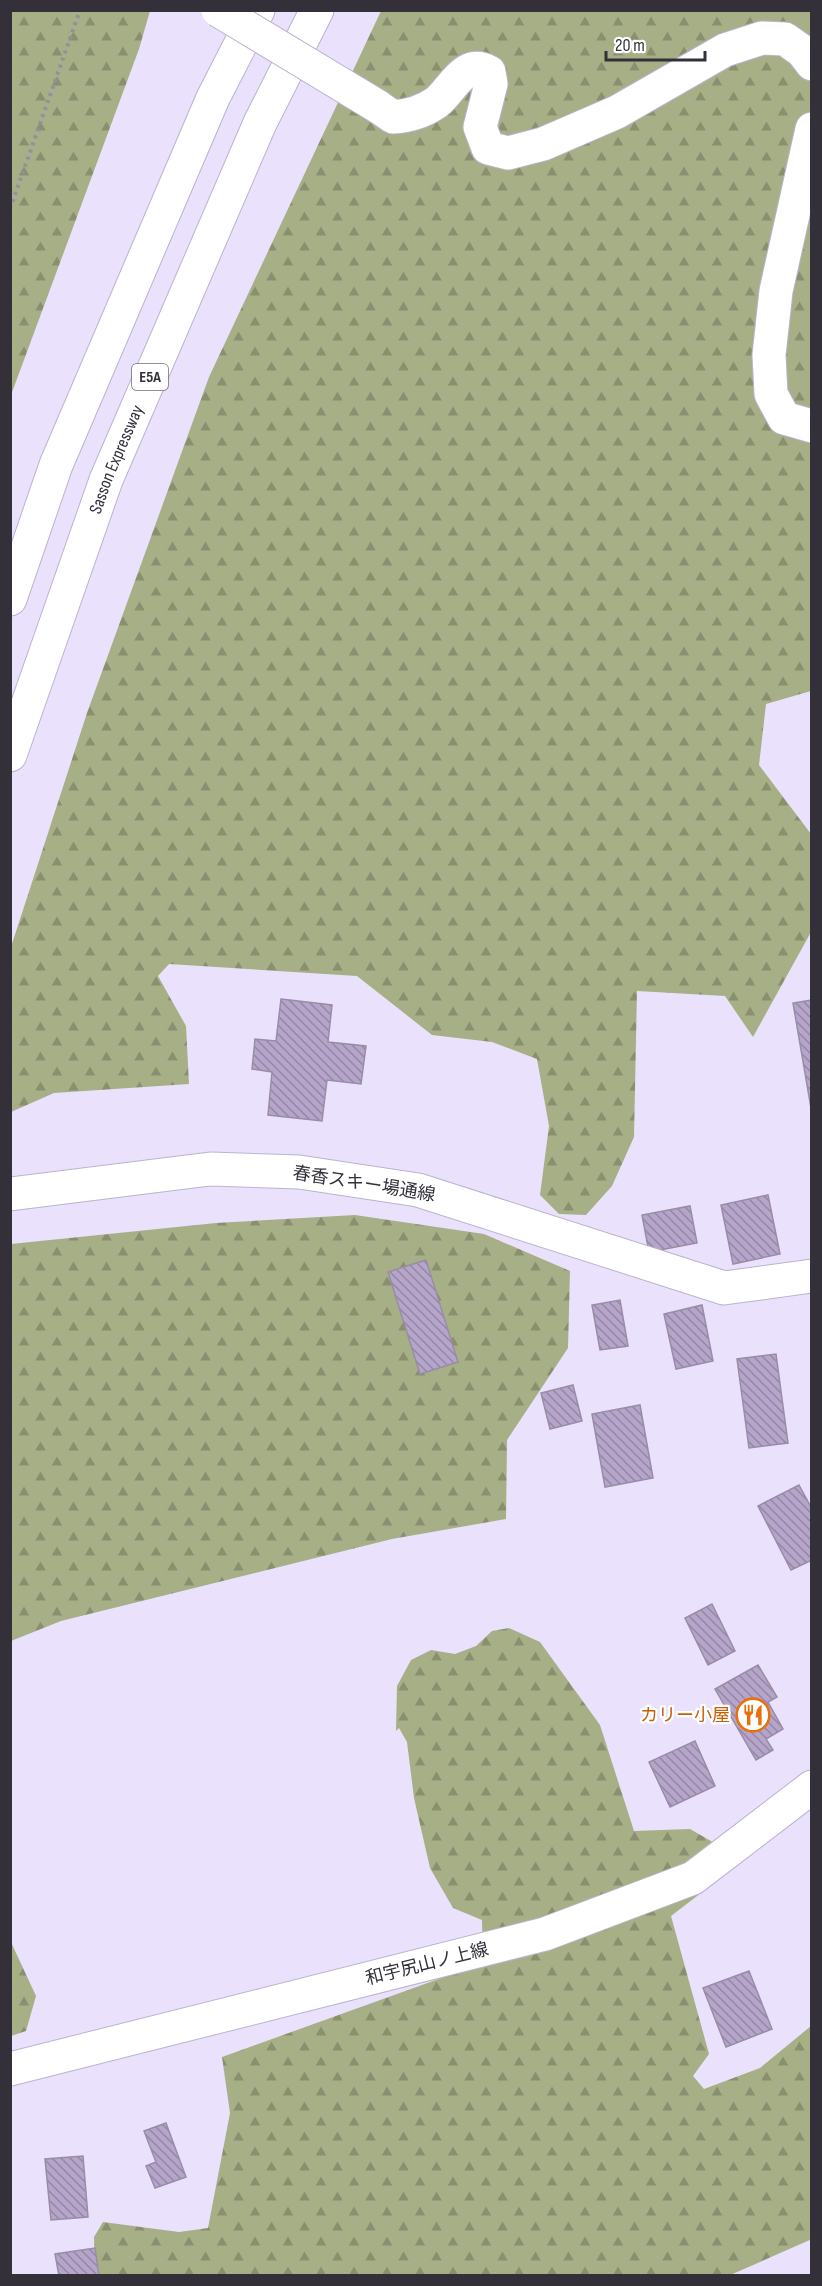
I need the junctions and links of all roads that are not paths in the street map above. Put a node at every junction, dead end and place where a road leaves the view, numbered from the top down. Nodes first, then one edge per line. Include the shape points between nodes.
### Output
1 (218, 10) edge
2 (258, 10) edge
3 (317, 10) edge
4 (812, 64) edge
5 (812, 129) edge
6 (812, 426) edge
7 (10, 599) edge
8 (10, 755) edge
9 (10, 1194) edge
10 (812, 1276) edge
11 (812, 1787) edge
12 (10, 2068) edge

1 - 4 main road, bridge via 393,117 414,115 438,101 457,77 472,68 483,68 489,72 491,84 480,127 488,148 508,153 543,144 617,112 725,50 762,38 786,39
2 - 7 main road via 213,98 56,465
3 - 8 main road, Sasson Expressway / E5A via 260,123 106,480
5 - 6 main road via 776,291 769,355 771,394 784,418
9 - 10 main road, 春香スキー場通線 via 210,1169 299,1172 418,1190 724,1287
11 - 12 main road, 和宇尻山ノ上線 via 693,1878 545,1934

